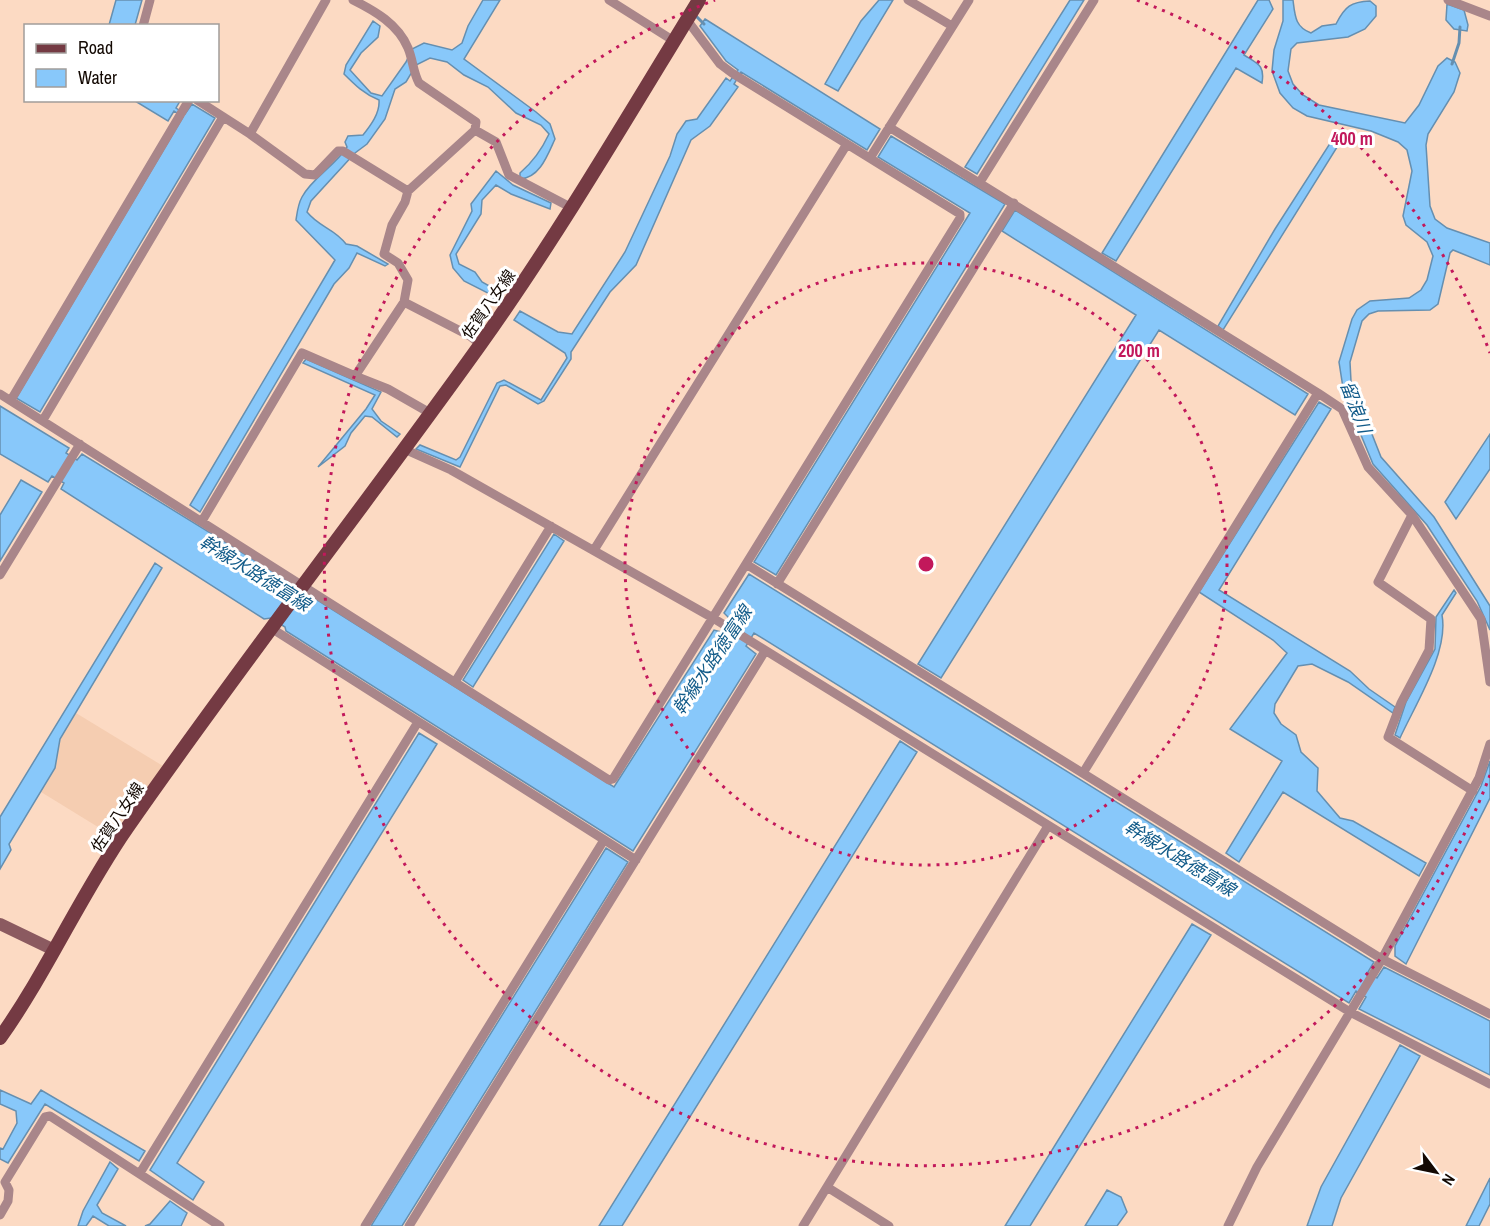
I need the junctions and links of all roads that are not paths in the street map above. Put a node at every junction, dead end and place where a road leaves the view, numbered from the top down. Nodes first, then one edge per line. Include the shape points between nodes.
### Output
1 (150, 0) edge
2 (326, 0) edge
3 (353, 0) edge
4 (609, 0) edge
5 (908, 0) edge
6 (969, 0) edge
7 (1094, 0) edge
8 (1448, 0) edge
9 (697, 3) edge
10 (1490, 16) edge
11 (687, 21) junction
12 (144, 24) edge
13 (952, 26) junction
14 (674, 41) junction
15 (200, 102) edge
16 (186, 104) edge
17 (223, 117) junction
18 (889, 127) junction
19 (475, 130) junction
20 (250, 134) junction
21 (847, 144) junction
22 (870, 158) junction
23 (980, 182) junction
24 (408, 191) junction
25 (1014, 203) junction
26 (572, 208) junction
27 (404, 302) junction
28 (480, 344) junction
29 (355, 376) junction
30 (1318, 393) junction
31 (0, 394) edge
32 (10, 400) junction
33 (430, 413) junction
34 (43, 420) junction
35 (78, 447) junction
36 (404, 449) junction
37 (1412, 515) junction
38 (201, 521) junction
39 (552, 526) junction
40 (594, 550) junction
41 (746, 564) junction
42 (0, 575) edge
43 (777, 584) junction
44 (299, 589) junction
45 (712, 618) junction
46 (273, 626) junction
47 (765, 651) junction
48 (454, 682) junction
49 (1490, 682) edge
50 (418, 722) junction
51 (1490, 744) edge
52 (1083, 773) junction
53 (1473, 791) junction
54 (1048, 826) junction
55 (604, 840) junction
56 (636, 860) junction
57 (0, 924) edge
58 (54, 950) junction
59 (1382, 959) junction
60 (1350, 1012) junction
61 (1490, 1014) edge
62 (0, 1038) edge
63 (1490, 1084) edge
64 (140, 1173) junction
65 (2, 1181) edge
66 (827, 1187) junction
67 (0, 1215) edge
68 (1231, 1225) edge
69 (220, 1226) edge
70 (365, 1226) edge
71 (410, 1226) edge
72 (803, 1226) edge
73 (890, 1226) edge

1 - 12 street
2 - 20 street
3 - 19 street via 395,26 408,48 419,84 476,122
4 - 14 street
5 - 13 street
6 - 13 street
7 - 23 street
8 - 10 street
9 - 11 main road, 佐賀八女線
11 - 14 main road, 佐賀八女線
11 - 21 street via 720,64
13 - 18 street
14 - 26 main road, 佐賀八女線
15 - 17 street
16 - 32 street
17 - 20 street
17 - 34 street
18 - 22 street
18 - 23 street
19 - 24 street
19 - 26 street via 496,142 509,175
20 - 24 street via 305,174 315,175 338,151 343,151
21 - 22 street
21 - 40 street
22 - 41 street via 960,214 960,218
23 - 25 street
24 - 27 street via 384,254 398,262 408,280
25 - 30 street
25 - 43 street
26 - 28 main road, 佐賀八女線
27 - 28 street
27 - 29 street
28 - 33 main road, 佐賀八女線
29 - 33 street
29 - 38 street via 302,353
30 - 37 street via 1342,409 1368,467
30 - 52 street
31 - 32 street
32 - 34 street
33 - 36 main road, 佐賀八女線
34 - 35 street
35 - 38 street
35 - 42 street
36 - 39 street via 451,470
36 - 44 main road, 佐賀八女線
37 - 49 street via 1480,619
37 - 53 street via 1378,582 1431,619 1430,650 1401,702 1388,737
38 - 44 street
39 - 40 street
39 - 48 street
40 - 45 street
41 - 43 street
41 - 45 street
43 - 52 street
44 - 46 main road, 佐賀八女線
44 - 48 street
45 - 47 street
45 - 48 street via 609,780
46 - 50 street
46 - 58 main road, 佐賀八女線 via 125,831
47 - 54 street
47 - 56 street
50 - 55 street
50 - 64 street
51 - 53 street
52 - 59 street
53 - 59 street
54 - 60 street
54 - 66 street
55 - 56 street
55 - 70 street
56 - 71 street
57 - 58 street
58 - 62 main road, 佐賀八女線
59 - 60 street
59 - 61 street
60 - 63 street
60 - 68 street via 1257,1167
64 - 65 street via 50,1116 45,1117
64 - 69 street
65 - 67 street via 9,1190
66 - 72 street
66 - 73 street

